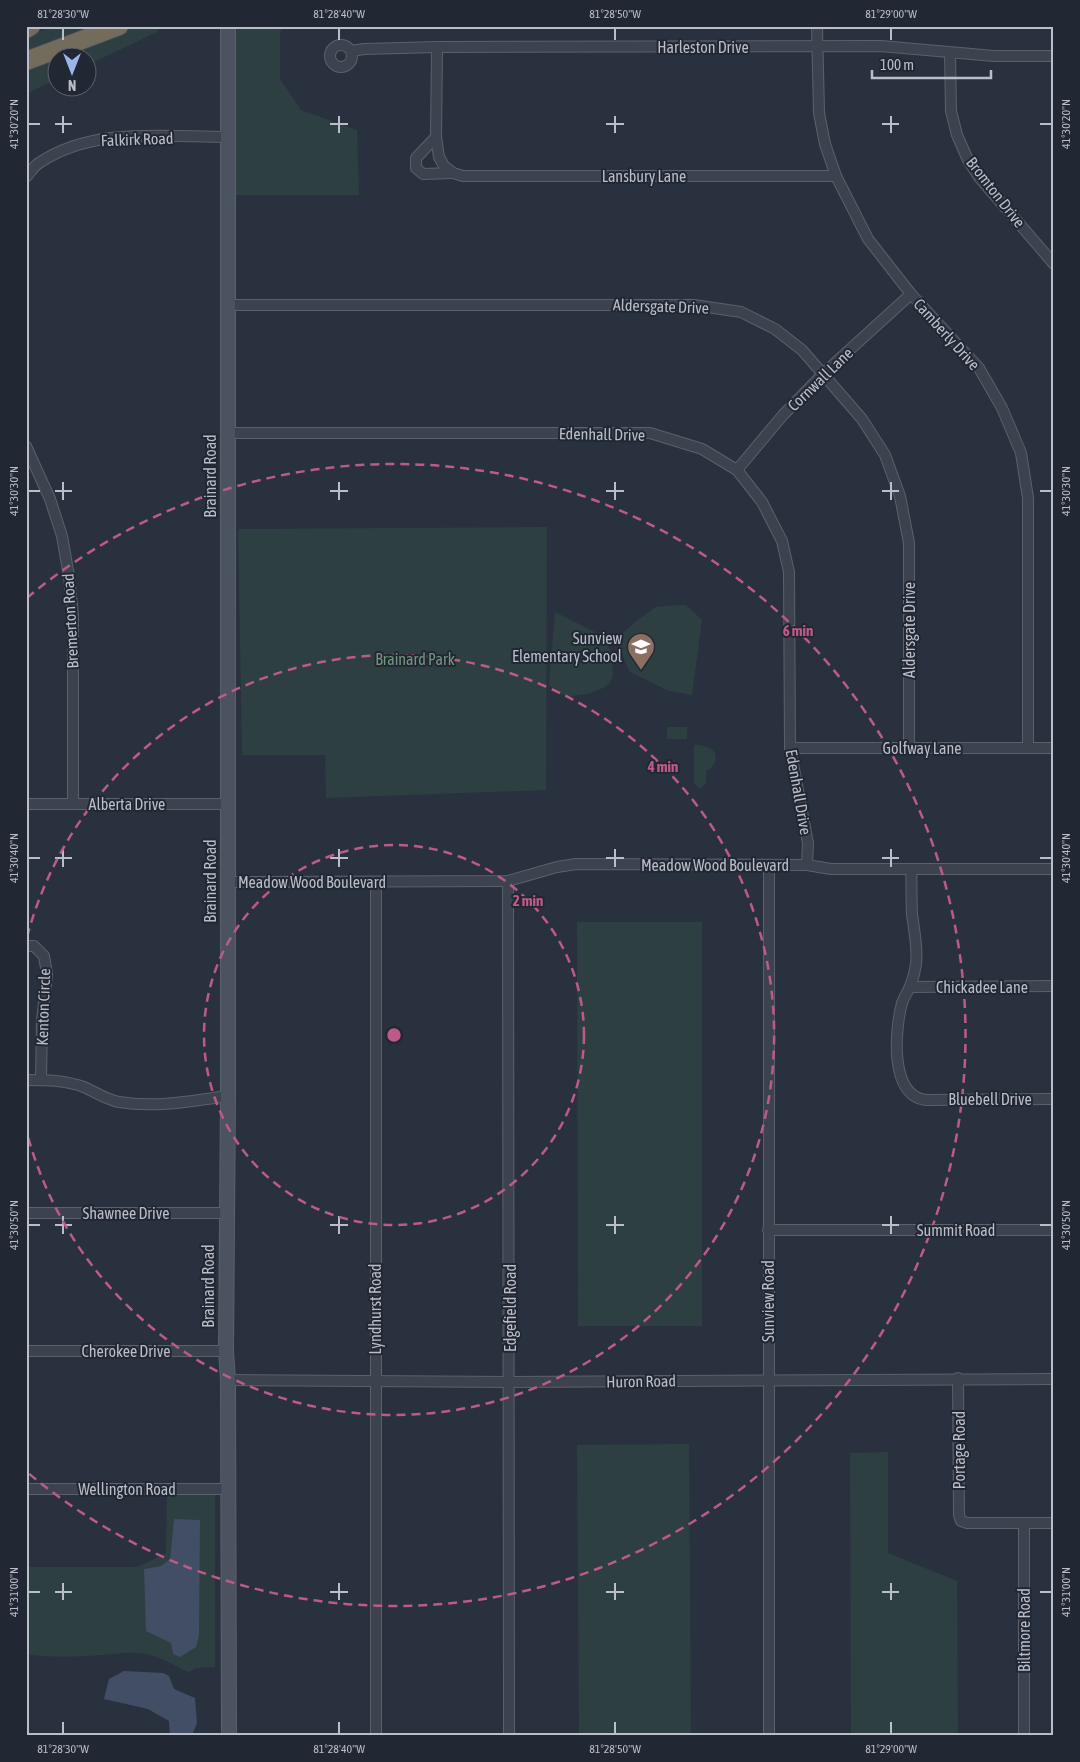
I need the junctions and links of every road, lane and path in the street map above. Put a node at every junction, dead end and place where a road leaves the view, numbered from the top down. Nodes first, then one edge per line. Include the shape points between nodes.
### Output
1 (30, 26) edge
2 (119, 26) edge
3 (228, 26) edge
4 (817, 26) edge
5 (26, 28) edge
6 (437, 47) junction
7 (817, 47) junction
8 (351, 51) dead end
9 (950, 53) junction
10 (1054, 56) edge
11 (26, 61) edge
12 (228, 137) junction
13 (436, 137) junction
14 (442, 170) junction
15 (836, 176) junction
16 (26, 177) edge
17 (1054, 264) edge
18 (911, 294) junction
19 (228, 304) junction
20 (823, 374) junction
21 (228, 433) junction
22 (26, 446) edge
23 (737, 470) junction
24 (790, 748) junction
25 (910, 748) junction
26 (1028, 748) junction
27 (1054, 748) edge
28 (26, 804) edge
29 (73, 804) junction
30 (228, 804) junction
31 (769, 866) junction
32 (807, 866) junction
33 (911, 869) junction
34 (1054, 870) edge
35 (508, 881) junction
36 (228, 882) junction
37 (376, 882) junction
38 (26, 946) edge
39 (1054, 986) edge
40 (910, 987) junction
41 (26, 1080) edge
42 (41, 1080) junction
43 (228, 1096) junction
44 (1054, 1099) edge
45 (26, 1213) edge
46 (226, 1213) junction
47 (768, 1230) junction
48 (1054, 1230) edge
49 (26, 1351) edge
50 (226, 1351) junction
51 (958, 1378) junction
52 (769, 1379) junction
53 (1054, 1379) edge
54 (228, 1380) junction
55 (375, 1380) junction
56 (510, 1382) junction
57 (26, 1489) edge
58 (228, 1489) junction
59 (1024, 1523) junction
60 (1054, 1523) edge
61 (229, 1736) edge
62 (376, 1736) edge
63 (510, 1736) edge
64 (769, 1736) edge
65 (1024, 1736) edge

1 - 5 highway
2 - 11 highway
3 - 12 main road, Brainard Road
4 - 7 street, Camberly Drive
6 - 7 street, Harleston Drive
6 - 8 street, Harleston Drive
6 - 13 street
7 - 9 street, Harleston Drive via 881,46
7 - 15 street, Camberly Drive via 819,113
9 - 10 street, Harleston Drive
9 - 17 street, Bromton Drive via 951,111 968,160
12 - 16 street, Falkirk Road via 114,137 94,140 38,164
12 - 19 main road, Brainard Road
13 - 14 street
13 - 14 street, Lansbury Lane via 418,154 415,163 423,174
14 - 15 street, Lansbury Lane via 463,176
15 - 18 street, Camberly Drive via 868,239
18 - 20 street, Cornwall Lane
18 - 26 street, Camberly Drive via 979,368 1002,408 1021,453 1028,498
19 - 20 street, Aldersgate Drive via 694,304 741,312 775,329 802,350
19 - 21 main road, Brainard Road
20 - 23 street, Cornwall Lane
20 - 25 street, Aldersgate Drive via 862,419 885,455 900,496 910,543
21 - 23 street, Edenhall Drive via 650,433 702,449
21 - 30 main road, Brainard Road
22 - 29 street, Bremerton Road via 50,499 62,536 69,576 73,615
23 - 24 street, Edenhall Drive via 762,502 782,541 789,572
24 - 25 street, Golfway Lane
24 - 32 street, Edenhall Drive via 808,843
25 - 26 street, Golfway Lane
26 - 27 street, Golfway Lane
28 - 29 street, Alberta Drive
29 - 30 street, Alberta Drive
30 - 36 main road, Brainard Road
31 - 32 street, Meadow Wood Boulevard
31 - 35 street, Meadow Wood Boulevard via 576,864 557,866
31 - 47 street, Sunview Road
32 - 33 street, Meadow Wood Boulevard
33 - 34 street, Meadow Wood Boulevard
33 - 40 street via 916,964
35 - 37 street, Meadow Wood Boulevard
35 - 56 street, Edgefield Road
36 - 37 street, Meadow Wood Boulevard
36 - 43 main road, Brainard Road
37 - 55 street, Lyndhurst Road
38 - 42 street, Kenton Circle via 34,946 44,956 47,974
39 - 40 street, Chickadee Lane
40 - 44 street, Bluebell Drive via 898,1023 898,1059 903,1081 914,1096 926,1100
41 - 42 street
42 - 43 street via 66,1082 117,1102 132,1104 171,1104
43 - 46 main road, Brainard Road
45 - 46 street, Shawnee Drive
46 - 50 main road, Brainard Road
47 - 48 street, Summit Road
47 - 52 street, Sunview Road
49 - 50 street, Cherokee Drive
50 - 54 main road, Brainard Road
51 - 52 street, Huron Road
51 - 53 street, Huron Road
51 - 59 street, Portage Road via 961,1521 967,1524
52 - 56 street, Huron Road
52 - 64 street, Sunview Road
54 - 55 street, Huron Road
54 - 58 main road, Brainard Road
55 - 56 street, Huron Road
55 - 62 street, Lyndhurst Road
56 - 63 street, Edgefield Road
57 - 58 street, Wellington Road
58 - 61 main road, Brainard Road
59 - 60 street
59 - 65 street, Biltmore Road

